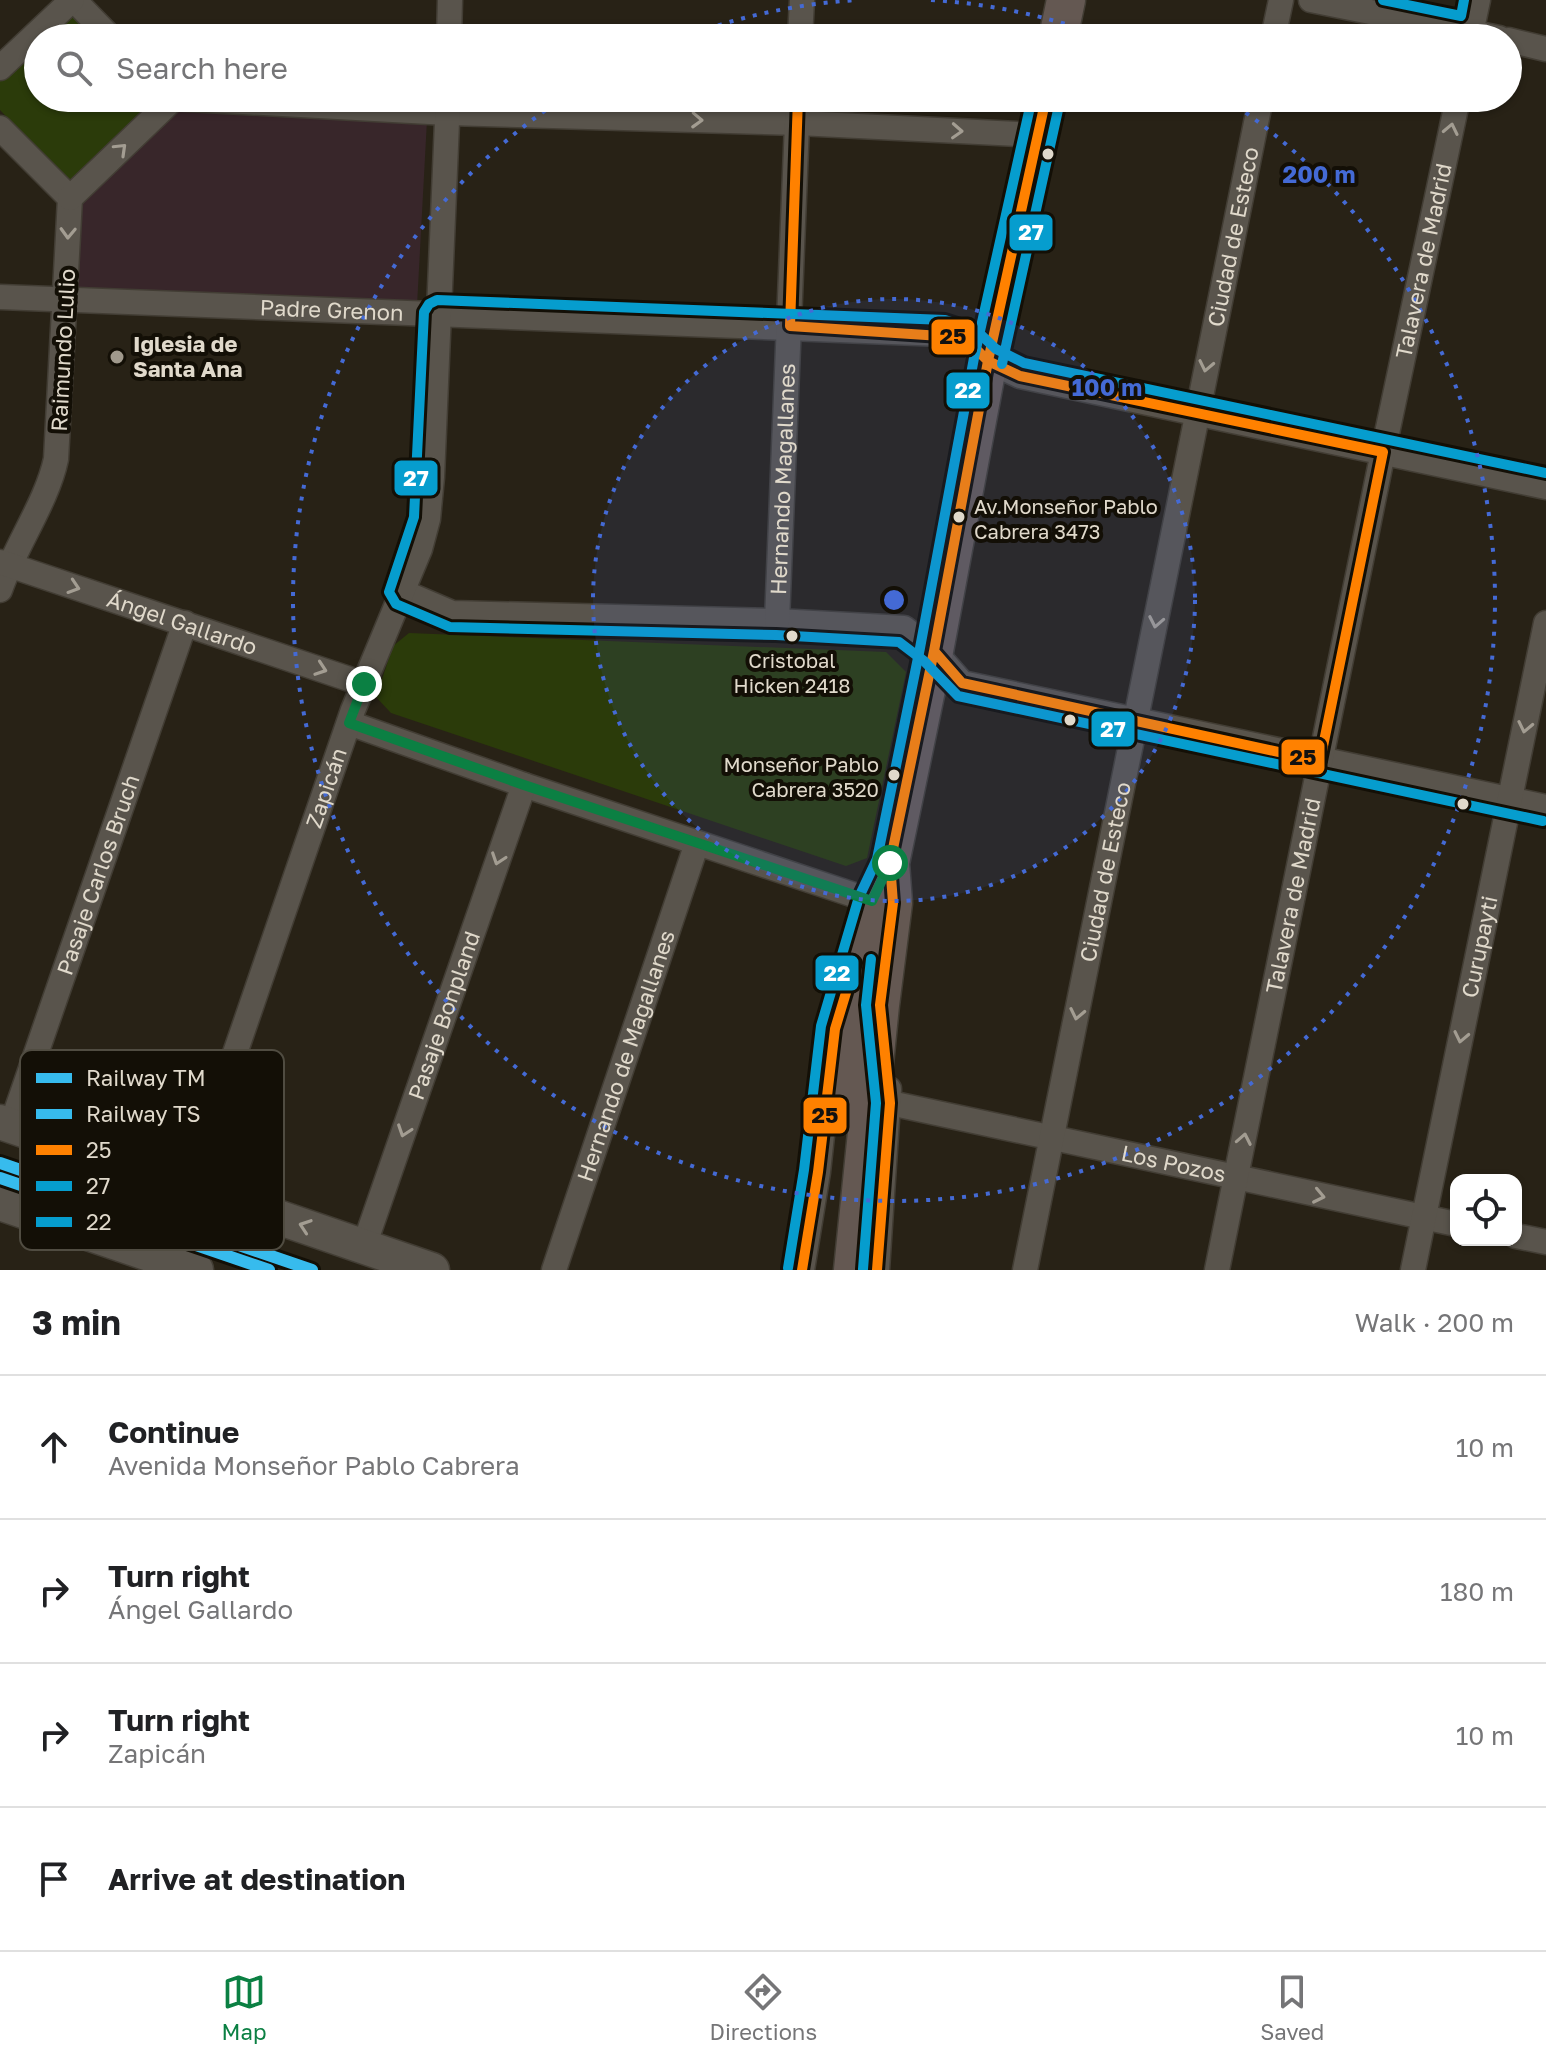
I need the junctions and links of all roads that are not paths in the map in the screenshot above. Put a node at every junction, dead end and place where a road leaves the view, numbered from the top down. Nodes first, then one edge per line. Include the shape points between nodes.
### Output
1 (73, 0) edge
2 (450, 0) edge
3 (802, 0) edge
4 (1066, 0) edge
5 (1281, 0) edge
6 (1311, 0) edge
7 (1478, 0) edge
8 (47, 24) edge
9 (97, 24) edge
10 (449, 24) edge
11 (801, 24) edge
12 (1061, 24) edge
13 (1276, 24) edge
14 (1421, 24) edge
15 (1473, 24) edge
16 (1522, 43) edge
17 (24, 46) edge
18 (1546, 49) edge
19 (0, 68) edge
20 (158, 112) edge
21 (448, 112) edge
22 (572, 112) edge
23 (798, 112) edge
24 (1043, 112) edge
25 (1258, 112) edge
26 (1455, 112) edge
27 (798, 123) junction
28 (0, 128) edge
29 (1038, 135) junction
30 (70, 198) junction
31 (0, 297) edge
32 (66, 300) junction
33 (438, 314) junction
34 (790, 326) junction
35 (988, 361) junction
36 (1197, 413) junction
37 (1383, 452) junction
38 (1546, 487) edge
39 (4, 564) edge
40 (0, 590) edge
41 (403, 592) junction
42 (777, 621) junction
43 (185, 623) junction
44 (1546, 623) edge
45 (934, 651) junction
46 (364, 684) junction
47 (1136, 721) junction
48 (349, 723) junction
49 (1320, 761) junction
50 (524, 785) junction
51 (1510, 800) junction
52 (1546, 807) edge
53 (697, 843) junction
54 (890, 863) junction
55 (872, 901) junction
56 (854, 966) junction
57 (880, 1005) junction
58 (32, 1050) edge
59 (236, 1050) edge
60 (20, 1085) edge
61 (890, 1103) junction
62 (6, 1124) edge
63 (1051, 1139) junction
64 (1237, 1178) junction
65 (0, 1203) edge
66 (20, 1210) edge
67 (1424, 1218) junction
68 (284, 1219) edge
69 (1450, 1223) edge
70 (1522, 1237) edge
71 (1546, 1242) edge
72 (364, 1246) junction
73 (127, 1250) edge
74 (173, 1267) edge
75 (432, 1270) edge
76 (554, 1270) edge
77 (802, 1270) edge
78 (827, 1270) edge
79 (853, 1270) edge
80 (877, 1270) edge
81 (1025, 1270) edge
82 (1217, 1270) edge
83 (1413, 1270) edge

1 - 8 street
1 - 9 street
2 - 10 street
3 - 11 street
4 - 12 main road
5 - 13 street
6 - 14 street
7 - 15 street
16 - 18 street
17 - 19 street
30 -> 20 street
21 - 33 street, Zapicán
22 -> 27 street
23 - 27 street, Hernando Magallanes
24 - 29 main road
25 -> 36 street, Ciudad de Esteco
37 -> 26 street, Talavera de Madrid
27 -> 29 street
27 - 34 street, Hernando Magallanes
28 - 30 street
29 - 35 main road
30 -> 32 street, Raimundo Lulio
31 - 32 street, Padre Grenon
32 - 33 street, Padre Grenon
32 - 39 street, Raimundo Lulio via 56,459 49,483
33 - 34 street, Padre Grenon
33 - 41 street, Zapicán via 428,519
34 - 35 street, Padre Grenon via 943,334 969,342
34 - 42 street, Hernando Magallanes
35 - 36 street, Padre Grenon via 1020,376
35 - 45 main road
36 - 37 street, Padre Grenon
36 -> 47 street, Ciudad de Esteco
37 - 38 street, Padre Grenon
37 - 49 street, Talavera de Madrid
39 - 40 street, Raimundo Lulio
39 -> 43 street, Ángel Gallardo
41 - 42 street via 452,613
41 - 46 street, Zapicán
42 - 45 street via 904,628
43 -> 46 street, Ángel Gallardo
43 - 58 street, Pasaje Carlos Bruch
44 -> 51 street, Curupayti
45 - 47 street via 962,683
45 - 54 main road
46 - 48 street, Zapicán
47 - 49 street
47 -> 63 street, Ciudad de Esteco
48 - 50 street
48 - 59 street, Zapicán
49 - 51 street
64 -> 49 street, Talavera de Madrid
50 - 53 street
50 -> 72 street, Pasaje Bonpland
51 - 52 street
51 -> 67 street, Curupayti
53 - 55 street
53 - 76 street, Hernando de Magallanes
54 - 55 main road
54 - 57 main road via 893,903
55 - 56 main road
56 - 77 street via 835,1029
56 - 78 main road
57 - 61 street
57 - 79 main road
60 - 62 street, Pasaje Carlos Bruch
61 - 63 street, Los Pozos
61 - 80 street
63 - 64 street, Los Pozos
63 - 81 street, Ciudad de Esteco
64 -> 67 street, Los Pozos
64 - 82 street, Talavera de Madrid
65 - 66 main road
67 - 69 street, Los Pozos
67 - 83 street, Curupayti
72 -> 68 main road
70 - 71 street
72 - 75 main road
73 - 74 main road

